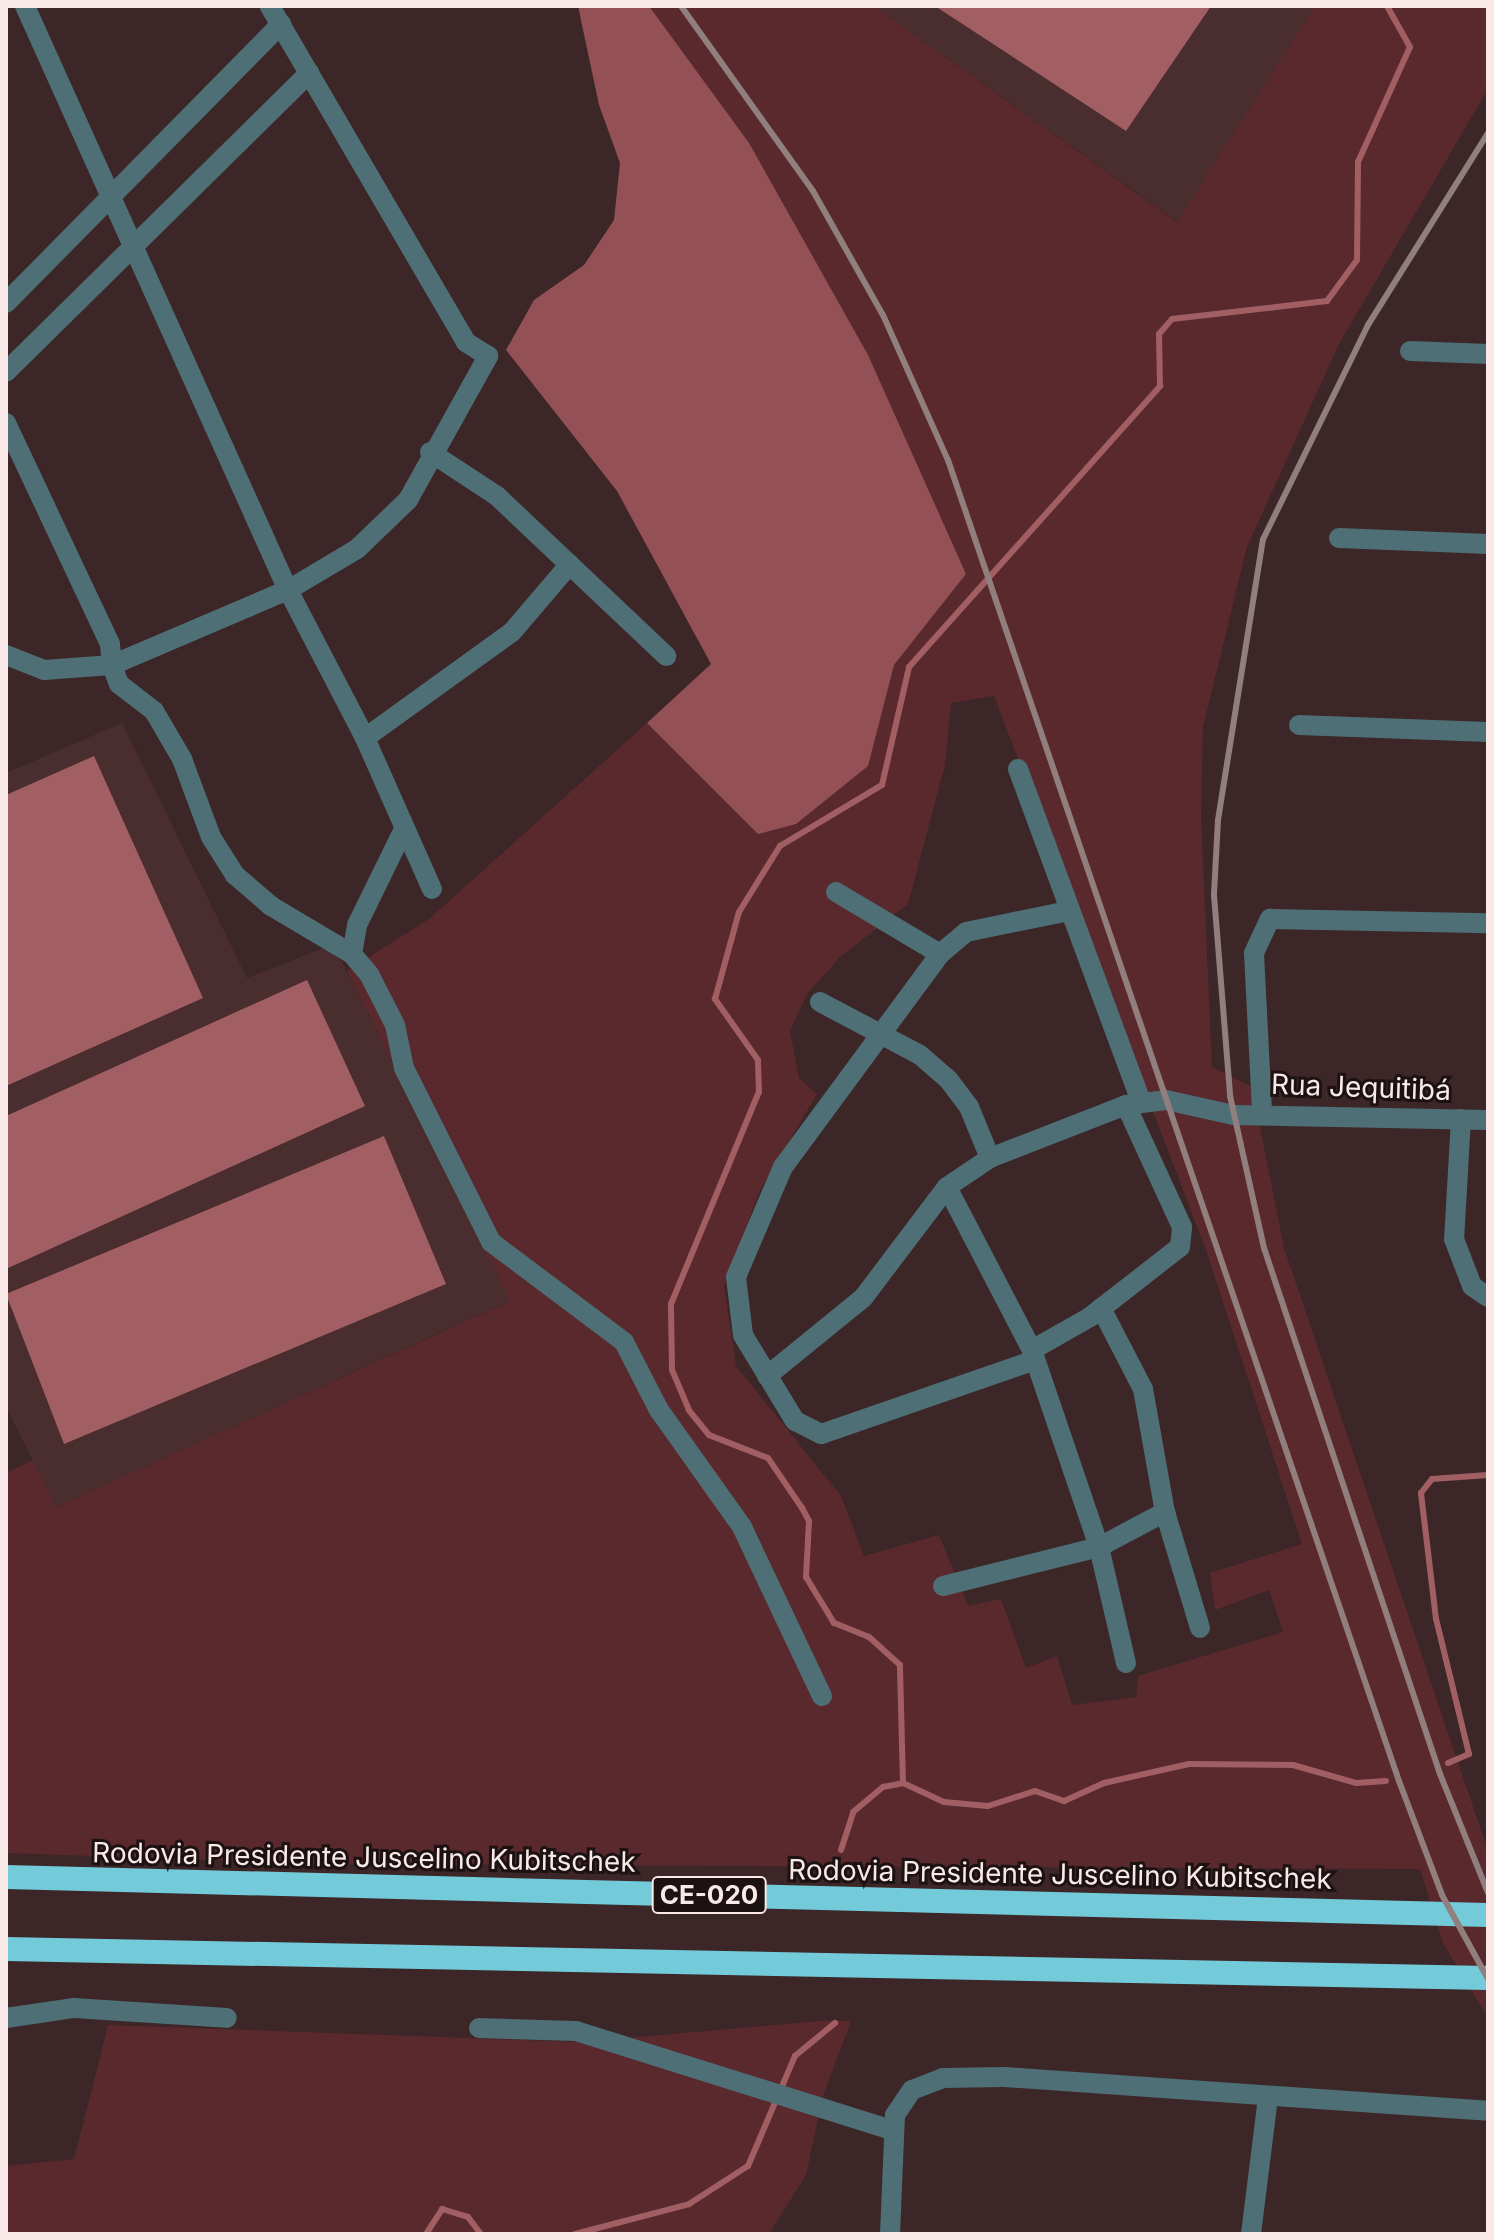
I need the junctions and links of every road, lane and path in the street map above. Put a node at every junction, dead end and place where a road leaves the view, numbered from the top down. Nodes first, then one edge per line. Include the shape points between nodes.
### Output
1 (25, 6) edge
2 (270, 6) edge
3 (281, 24) junction
4 (309, 73) junction
5 (111, 196) junction
6 (134, 246) junction
7 (6, 303) edge
8 (1410, 351) dead end
9 (1488, 354) edge
10 (6, 372) edge
11 (6, 423) edge
12 (430, 452) junction
13 (1339, 538) dead end
14 (1488, 544) edge
15 (570, 564) junction
16 (288, 590) junction
17 (6, 655) edge
18 (666, 656) dead end
19 (112, 665) junction
20 (1299, 725) dead end
21 (1488, 732) edge
22 (365, 738) junction
23 (1018, 769) dead end
24 (404, 829) junction
25 (432, 889) dead end
26 (836, 892) dead end
27 (1068, 911) junction
28 (1488, 923) edge
29 (352, 954) junction
30 (940, 954) junction
31 (820, 1002) dead end
32 (879, 1031) junction
33 (1134, 1103) junction
34 (1262, 1111) junction
35 (1461, 1119) junction
36 (1488, 1120) edge
37 (990, 1158) junction
38 (947, 1187) junction
39 (1488, 1297) edge
40 (1101, 1308) junction
41 (1034, 1355) junction
42 (767, 1376) junction
43 (1165, 1512) junction
44 (1099, 1547) junction
45 (943, 1586) dead end
46 (1200, 1628) dead end
47 (1126, 1663) dead end
48 (822, 1696) dead end
49 (6, 1877) edge
50 (1488, 1915) edge
51 (6, 1949) edge
52 (1488, 1978) edge
53 (6, 2018) edge
54 (227, 2018) dead end
55 (479, 2028) dead end
56 (1268, 2097) junction
57 (1488, 2111) edge
58 (891, 2130) junction
59 (891, 2234) edge
60 (1251, 2234) edge

1 - 5 street
2 - 3 street
3 - 4 street
3 - 5 street
4 - 6 street
4 - 12 street via 466,342 488,356
5 - 6 street
5 - 7 street
6 - 10 street
6 - 16 street
8 - 9 street
11 - 19 street via 110,644
12 - 15 street via 497,496
12 - 16 street via 421,479 387,524
13 - 14 street
15 - 18 street
15 - 22 street via 512,632
16 - 19 street
16 - 22 street
17 - 19 street via 44,670
19 - 29 street via 119,684 154,711 182,759 211,837 235,875 271,906
20 - 21 street
22 - 24 street
23 - 27 street
24 - 25 street
24 - 29 street via 357,925
26 - 30 street
27 - 30 street via 966,932
27 - 33 street
28 - 34 street via 1270,919 1254,953
29 - 48 street via 395,1025 404,1068 491,1242 624,1342 659,1410 742,1527
30 - 32 street
31 - 32 street
32 - 37 street via 948,1079 969,1107
32 - 42 street via 783,1167 742,1256 735,1300 743,1335
33 - 34 street, Rua Jequitibá via 1233,1115
33 - 37 street
33 - 40 street via 1183,1237 1172,1256
34 - 35 street, Rua Jequitibá
35 - 36 street, Rua Jequitibá
35 - 39 street via 1454,1239 1472,1286
37 - 38 street
38 - 41 street
38 - 42 street via 863,1298
40 - 41 street
40 - 43 street via 1143,1389
41 - 42 street via 835,1435 795,1421
41 - 44 street
43 - 44 street
43 - 46 street
44 - 45 street
44 - 47 street
49 - 50 highway, Rodovia Presidente Juscelino Kubitschek / CE-020
51 - 52 highway
53 - 54 street via 74,2008
55 - 58 street via 576,2031
56 - 57 street
56 - 58 street via 963,2076 912,2090
56 - 60 street
58 - 59 street

